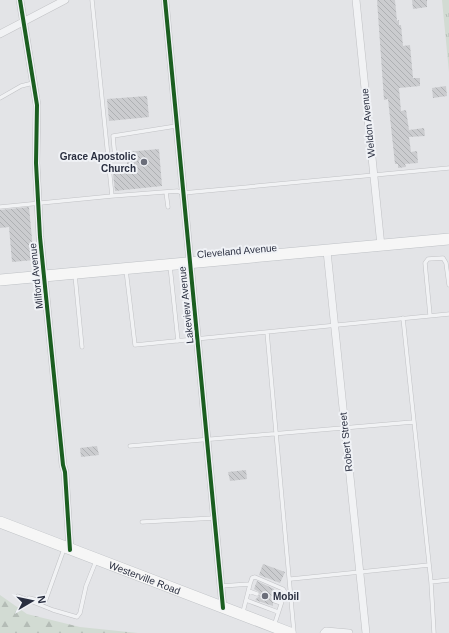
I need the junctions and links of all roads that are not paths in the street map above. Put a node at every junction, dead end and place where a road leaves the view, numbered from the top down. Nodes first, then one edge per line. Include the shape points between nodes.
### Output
1 (20, 0) edge
2 (65, 0) edge
3 (92, 0) edge
4 (165, 0) edge
5 (356, 0) edge
6 (24, 21) junction
7 (0, 34) edge
8 (34, 82) junction
9 (0, 98) edge
10 (176, 126) junction
11 (115, 158) dead end
12 (449, 168) edge
13 (374, 175) junction
14 (166, 192) junction
15 (182, 193) junction
16 (112, 196) junction
17 (38, 203) junction
18 (0, 207) edge
19 (168, 207) dead end
20 (449, 239) edge
21 (381, 246) junction
22 (327, 251) junction
23 (190, 263) junction
24 (170, 265) junction
25 (126, 269) junction
26 (75, 274) junction
27 (44, 276) junction
28 (0, 280) edge
29 (449, 285) edge
30 (449, 314) edge
31 (430, 315) junction
32 (403, 318) junction
33 (334, 325) junction
34 (267, 332) junction
35 (198, 338) junction
36 (178, 341) junction
37 (82, 347) dead end
38 (413, 422) junction
39 (345, 428) junction
40 (276, 434) junction
41 (207, 440) junction
42 (130, 446) dead end
43 (214, 518) junction
44 (0, 522) edge
45 (142, 522) dead end
46 (67, 549) junction
47 (97, 560) junction
48 (429, 565) junction
49 (359, 572) junction
50 (291, 579) junction
51 (449, 580) edge
52 (431, 582) junction
53 (250, 584) junction
54 (220, 586) junction
55 (249, 591) junction
56 (257, 594) dead end
57 (246, 600) junction
58 (275, 601) dead end
59 (281, 604) junction
60 (223, 608) junction
61 (278, 612) junction
62 (242, 615) junction
63 (274, 627) junction
64 (290, 633) edge
65 (294, 633) edge
66 (324, 633) edge
67 (349, 633) edge
68 (366, 633) edge
69 (434, 633) edge

1 - 6 street, Milford Avenue
2 - 6 street
3 - 16 lane
4 - 10 street, Lakeview Avenue
5 - 13 street, Weldon Avenue
6 - 7 street
6 - 8 street, Milford Avenue
8 - 9 lane
8 - 17 street, Milford Avenue via 37,105
10 - 11 lane via 113,136
10 - 15 street, Lakeview Avenue
12 - 13 lane
13 - 15 lane
13 - 21 street, Weldon Avenue
14 - 15 lane
14 - 16 lane
14 - 19 lane
15 - 23 street, Lakeview Avenue
16 - 17 lane
17 - 18 lane
17 - 27 street, Milford Avenue
20 - 21 main road, Cleveland Avenue
21 - 22 main road, Cleveland Avenue
22 - 23 main road, Cleveland Avenue
22 - 33 street, Robert Street
23 - 24 main road, Cleveland Avenue
23 - 35 street, Lakeview Avenue
24 - 25 main road, Cleveland Avenue
24 - 36 lane
25 - 26 main road, Cleveland Avenue
25 - 36 lane via 135,345
26 - 27 main road, Cleveland Avenue
26 - 37 lane
27 - 28 main road, Cleveland Avenue
27 - 46 street, Milford Avenue via 65,472
29 - 31 lane via 446,262 443,258 428,259 426,263
30 - 31 lane
31 - 32 lane
32 - 33 lane
32 - 38 lane
33 - 34 lane
33 - 39 street, Robert Street
34 - 35 lane
34 - 40 lane
35 - 36 lane
35 - 41 street, Lakeview Avenue
38 - 39 lane
38 - 48 lane
39 - 40 lane
39 - 49 street, Robert Street
40 - 41 lane
40 - 50 lane
41 - 42 lane
41 - 43 street, Lakeview Avenue
43 - 45 lane
43 - 54 street, Lakeview Avenue
44 - 46 main road, Westerville Road
46 - 47 main road, Westerville Road
46 - 47 lane via 45,602 18,596 77,617
47 - 60 main road, Westerville Road
48 - 49 lane
48 - 52 lane
49 - 50 lane
49 - 68 street, Robert Street
50 - 65 lane
51 - 52 lane
52 - 69 lane
53 - 54 lane
53 - 55 lane
53 - 59 lane via 255,577 283,589
54 - 60 street, Lakeview Avenue
55 - 56 lane
55 - 57 lane
57 - 61 lane
57 - 62 lane
58 - 59 lane
59 - 61 lane
60 - 62 main road, Westerville Road
61 - 63 lane
62 - 63 main road, Westerville Road
63 - 64 main road, Westerville Road
66 - 67 street

